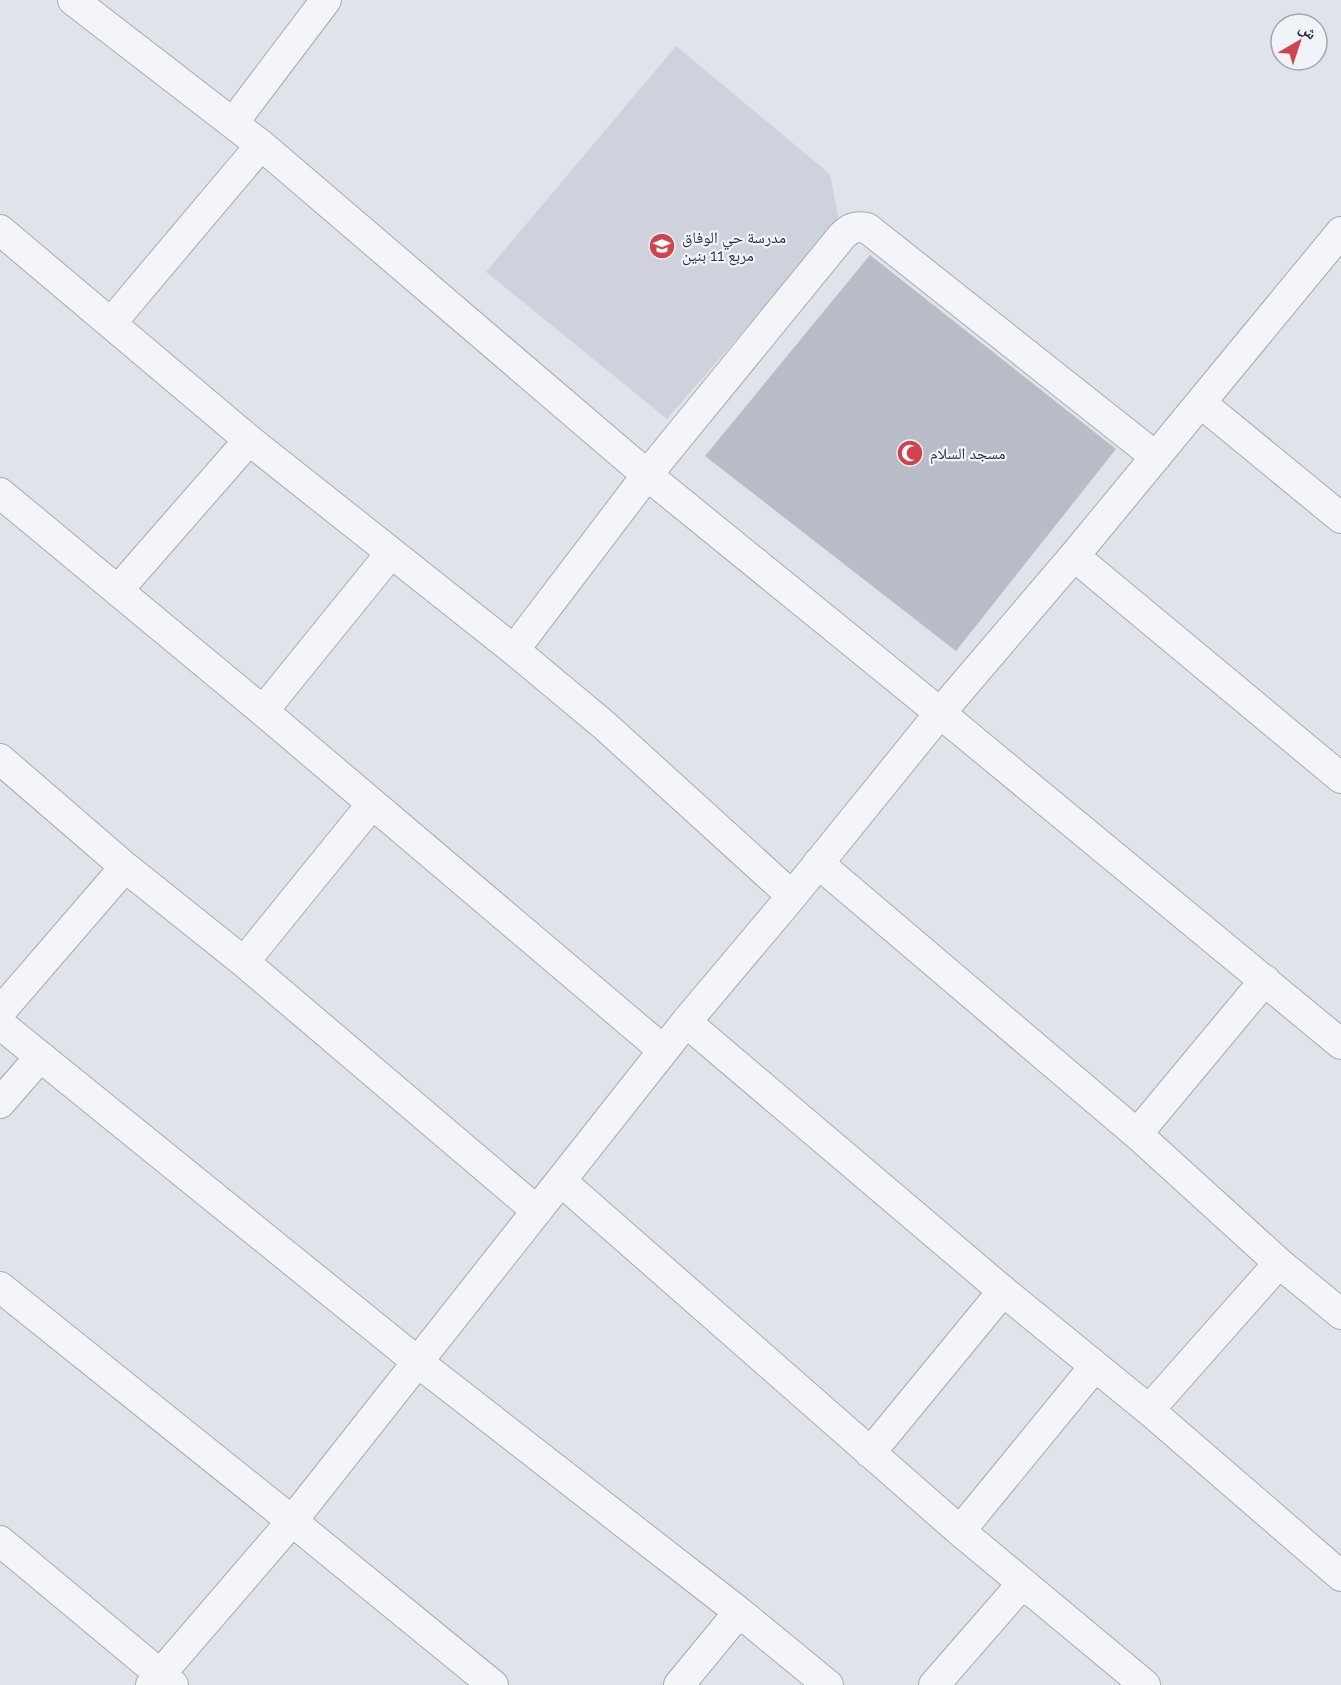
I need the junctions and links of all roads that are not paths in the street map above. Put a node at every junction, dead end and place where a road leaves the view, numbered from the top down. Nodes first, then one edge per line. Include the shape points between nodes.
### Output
1 (73, 0) edge
2 (315, 4) edge
3 (232, 123) junction
4 (261, 145) junction
5 (0, 230) edge
6 (1338, 243) edge
7 (111, 323) junction
8 (1201, 403) junction
9 (249, 440) junction
10 (1156, 457) junction
11 (647, 475) junction
12 (0, 493) edge
13 (1341, 518) edge
14 (391, 553) junction
15 (1074, 556) junction
16 (118, 590) junction
17 (514, 650) junction
18 (263, 711) junction
19 (940, 713) junction
20 (0, 759) edge
21 (1341, 778) edge
22 (372, 804) junction
23 (818, 863) junction
24 (125, 867) junction
25 (792, 896) junction
26 (244, 962) junction
27 (1265, 980) junction
28 (0, 1012) edge
29 (686, 1022) junction
30 (0, 1024) edge
31 (1341, 1044) edge
32 (663, 1050) junction
33 (40, 1057) junction
34 (0, 1103) edge
35 (1137, 1134) junction
36 (561, 1181) junction
37 (537, 1211) junction
38 (1279, 1263) junction
39 (0, 1287) edge
40 (1003, 1291) junction
41 (1341, 1314) edge
42 (418, 1363) junction
43 (1095, 1366) junction
44 (1149, 1410) junction
45 (870, 1453) junction
46 (292, 1521) junction
47 (960, 1531) junction
48 (0, 1542) edge
49 (1341, 1576) edge
50 (1022, 1584) junction
51 (739, 1612) junction
52 (161, 1681) edge
53 (492, 1685) edge
54 (679, 1685) edge
55 (828, 1685) edge
56 (934, 1685) edge
57 (1145, 1685) edge

1 - 3 street
2 - 3 street
3 - 4 street
4 - 7 street
4 - 11 street
5 - 7 street
6 - 8 street
7 - 9 street
8 - 10 street
8 - 13 street
9 - 14 street
9 - 16 street
10 - 11 street via 867,228 857,226 842,236
10 - 15 street
11 - 17 street
11 - 19 street
12 - 16 street
14 - 17 street
14 - 18 street
15 - 19 street
15 - 21 street
16 - 18 street
17 - 25 street via 604,725
18 - 22 street
19 - 23 street
19 - 27 street
20 - 24 street
22 - 26 street
22 - 32 street
23 - 25 street
23 - 35 street
24 - 26 street
24 - 28 street
25 - 29 street
26 - 37 street
27 - 31 street
27 - 35 street
29 - 32 street
29 - 40 street
30 - 33 street
32 - 36 street
33 - 34 street
33 - 42 street
35 - 38 street
36 - 37 street
36 - 45 street
37 - 42 street
38 - 41 street
38 - 44 street
39 - 46 street
40 - 43 street
40 - 45 street
42 - 46 street
42 - 51 street
43 - 44 street
43 - 47 street
44 - 49 street
45 - 47 street
46 - 52 street
46 - 53 street
47 - 50 street
48 - 52 street
50 - 56 street
50 - 57 street
51 - 54 street
51 - 55 street

